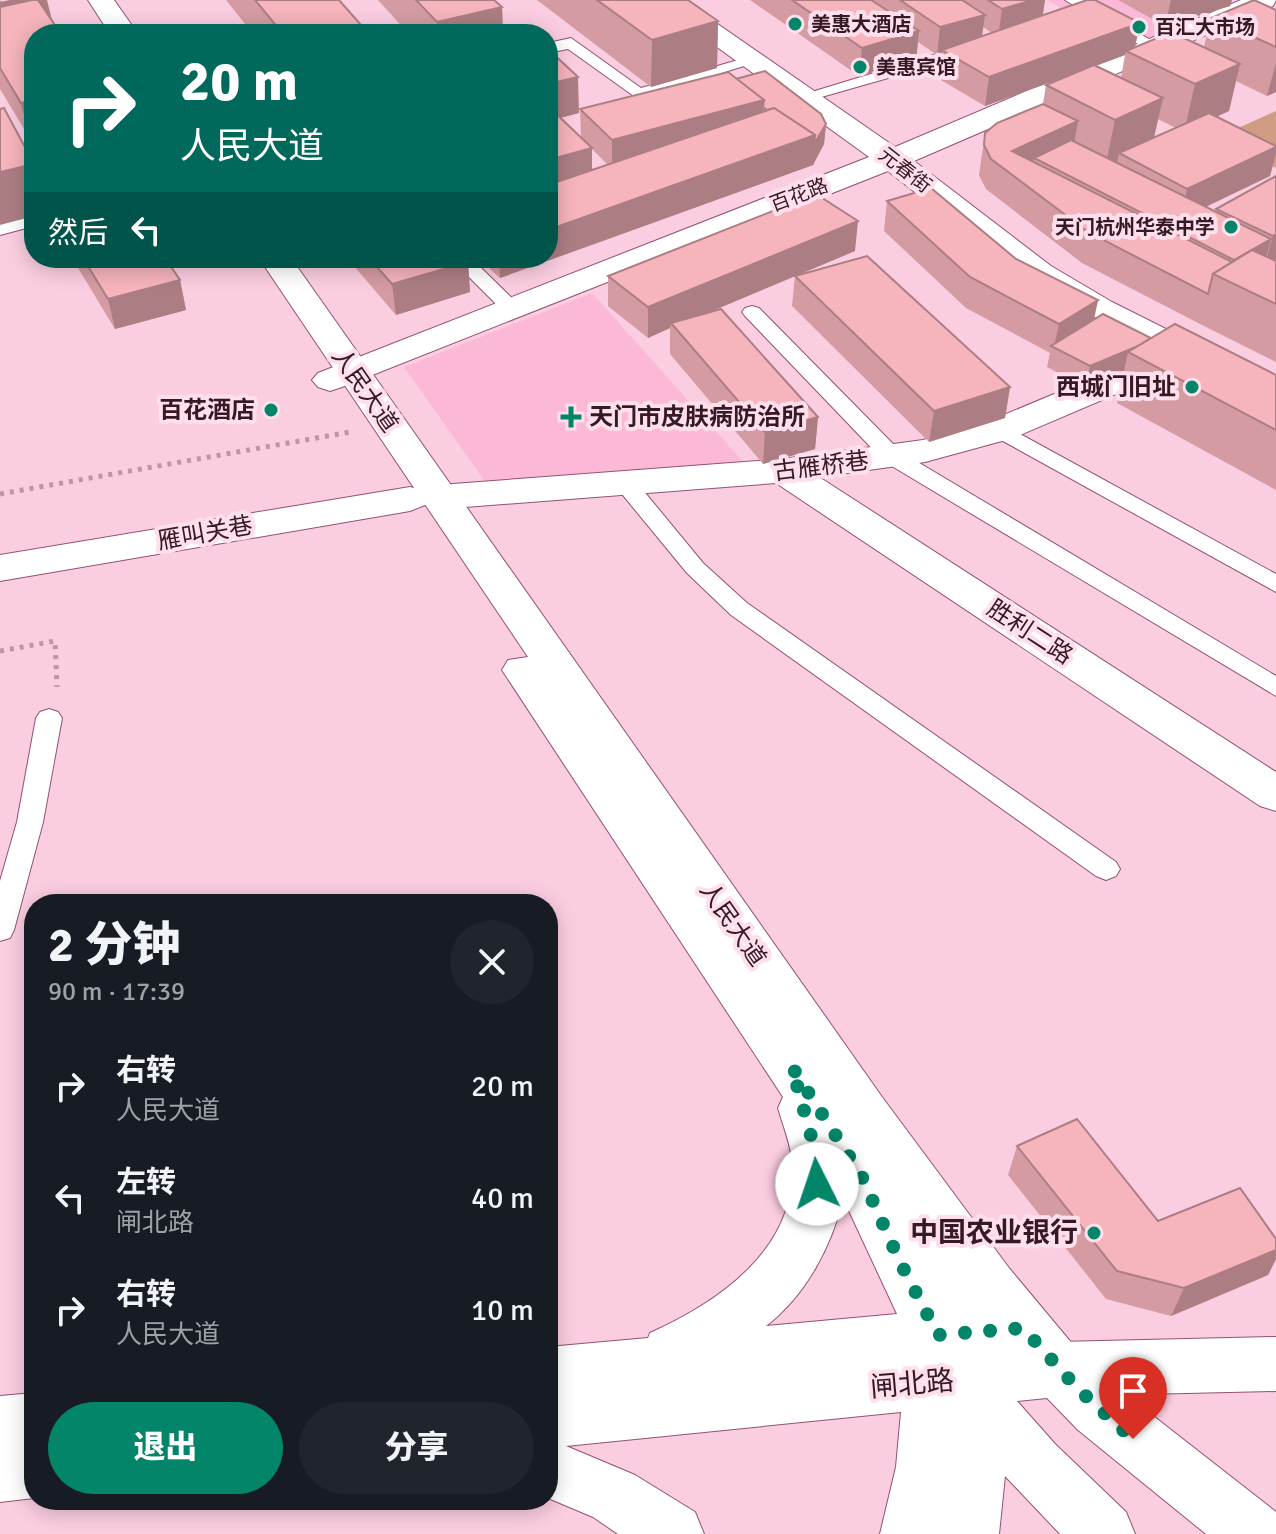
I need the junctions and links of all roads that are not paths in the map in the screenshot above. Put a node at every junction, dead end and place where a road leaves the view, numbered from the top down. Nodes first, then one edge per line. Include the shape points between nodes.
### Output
1 (83, 0) edge
2 (101, 0) edge
3 (665, 0) edge
4 (1073, 0) edge
5 (1255, 1) edge
6 (1094, 12) junction
7 (1067, 20) edge
8 (99, 24) edge
9 (117, 24) edge
10 (994, 41) edge
11 (558, 46) edge
12 (1154, 47) junction
13 (752, 61) junction
14 (804, 97) junction
15 (892, 159) junction
16 (24, 223) edge
17 (0, 229) edge
18 (258, 268) edge
19 (281, 268) edge
20 (470, 268) edge
21 (511, 308) junction
22 (752, 312) dead end
23 (1185, 352) junction
24 (340, 375) junction
25 (1276, 398) edge
26 (1000, 430) junction
27 (893, 457) junction
28 (783, 471) junction
29 (625, 483) junction
30 (424, 498) junction
31 (0, 568) edge
32 (1276, 584) edge
33 (1276, 687) edge
34 (49, 718) road end
35 (1276, 794) edge
36 (1106, 869) dead end
37 (0, 930) edge
38 (792, 1067) junction
39 (973, 1359) junction
40 (1276, 1364) edge
41 (631, 1368) junction
42 (558, 1374) edge
43 (558, 1418) edge
44 (24, 1423) edge
45 (0, 1425) edge
46 (24, 1469) edge
47 (0, 1472) edge
48 (558, 1472) edge
49 (673, 1534) edge
50 (911, 1534) edge
51 (968, 1534) edge
52 (1104, 1534) edge
53 (1254, 1534) edge

1 - 8 main road
2 - 9 main road
3 - 13 main road, 元春街
4 - 6 lane
5 - 12 main road, 百花路
6 - 7 lane
6 - 12 lane
10 - 14 lane
11 - 13 lane via 571,43 638,94
12 - 15 main road, 百花路
13 - 14 main road, 元春街
14 - 15 main road, 元春街
15 - 21 main road, 百花路
15 - 23 main road, 元春街 via 1039,273
16 - 17 lane
18 - 24 main road, 人民大道
19 - 24 main road, 人民大道
20 - 21 lane
21 - 24 main road, 百花路
22 - 27 lane
23 - 25 main road, 元春街
23 - 26 main road, 古雁桥巷
24 - 30 main road, 人民大道
24 - 30 main road, 人民大道 via 363,429
26 - 27 main road, 古雁桥巷
26 - 32 lane
27 - 28 main road, 古雁桥巷
27 - 33 lane
28 - 29 main road, 古雁桥巷
28 - 35 main road, 胜利二路
29 - 30 main road, 古雁桥巷
29 - 36 lane via 695,568 739,609
30 - 31 main road, 雁叫关巷
30 - 38 main road, 人民大道 via 565,735
30 - 39 main road, 人民大道 via 864,1113 945,1263
34 - 37 lane via 30,822
38 - 39 main road, 人民大道 via 861,1175 900,1262
38 - 41 main road via 819,1165 802,1242 745,1312 702,1340
39 - 40 main road, 闸北路
39 - 41 main road, 闸北路
39 - 43 main road, 闸北路
39 - 50 main road via 929,1439
39 - 51 main road via 975,1489
39 - 52 main road via 1012,1443
39 - 53 main road via 1150,1454
41 - 42 main road, 闸北路
44 - 45 main road
46 - 47 main road
48 - 49 main road via 614,1496

